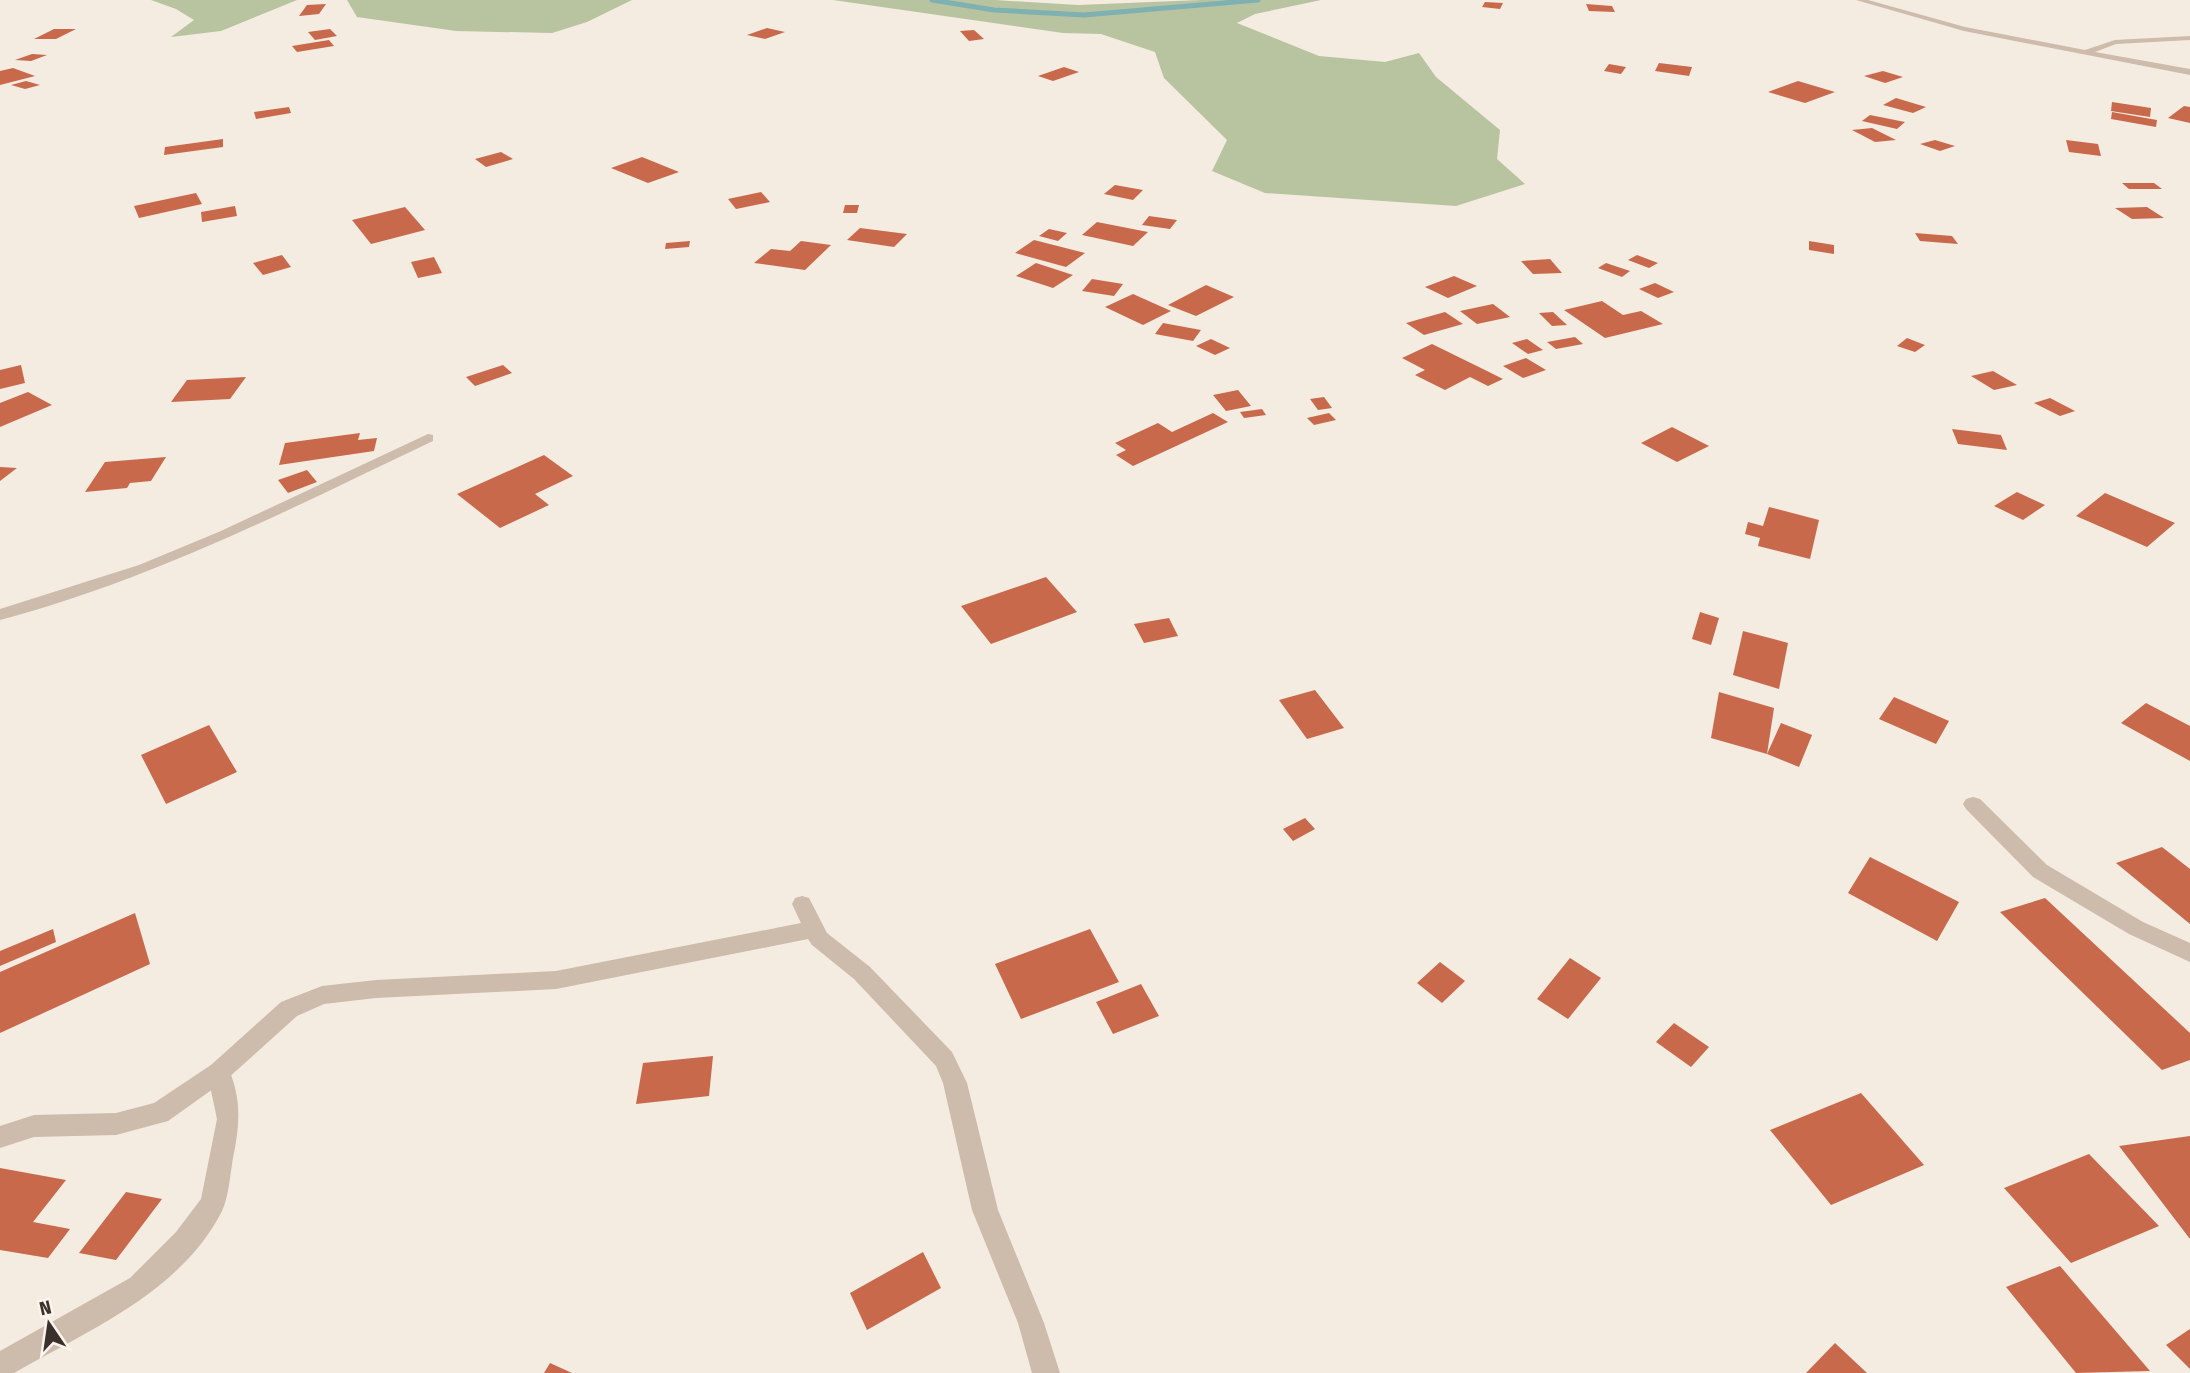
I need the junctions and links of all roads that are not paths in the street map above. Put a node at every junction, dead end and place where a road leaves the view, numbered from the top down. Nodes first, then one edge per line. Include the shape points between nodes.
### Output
1 (1860, 0) edge
2 (2190, 38) edge
3 (2083, 53) junction
4 (2190, 72) edge
5 (428, 438) dead end
6 (0, 615) edge
7 (1973, 804) dead end
8 (802, 904) dead end
9 (815, 929) junction
10 (2190, 953) edge
11 (219, 1072) junction
12 (0, 1137) edge
13 (0, 1366) edge
14 (1046, 1373) edge

1 - 3 street via 1942,24
2 - 3 street via 2115,42
3 - 4 street
5 - 6 street via 145,568
7 - 10 street via 2040,871 2136,928
8 - 9 street
9 - 11 street via 556,980 322,995 289,1010
9 - 14 street via 819,939 862,973 944,1059 955,1083 985,1210
11 - 12 street via 160,1113 116,1124 34,1126
11 - 13 street via 229,1119 212,1204 139,1287

